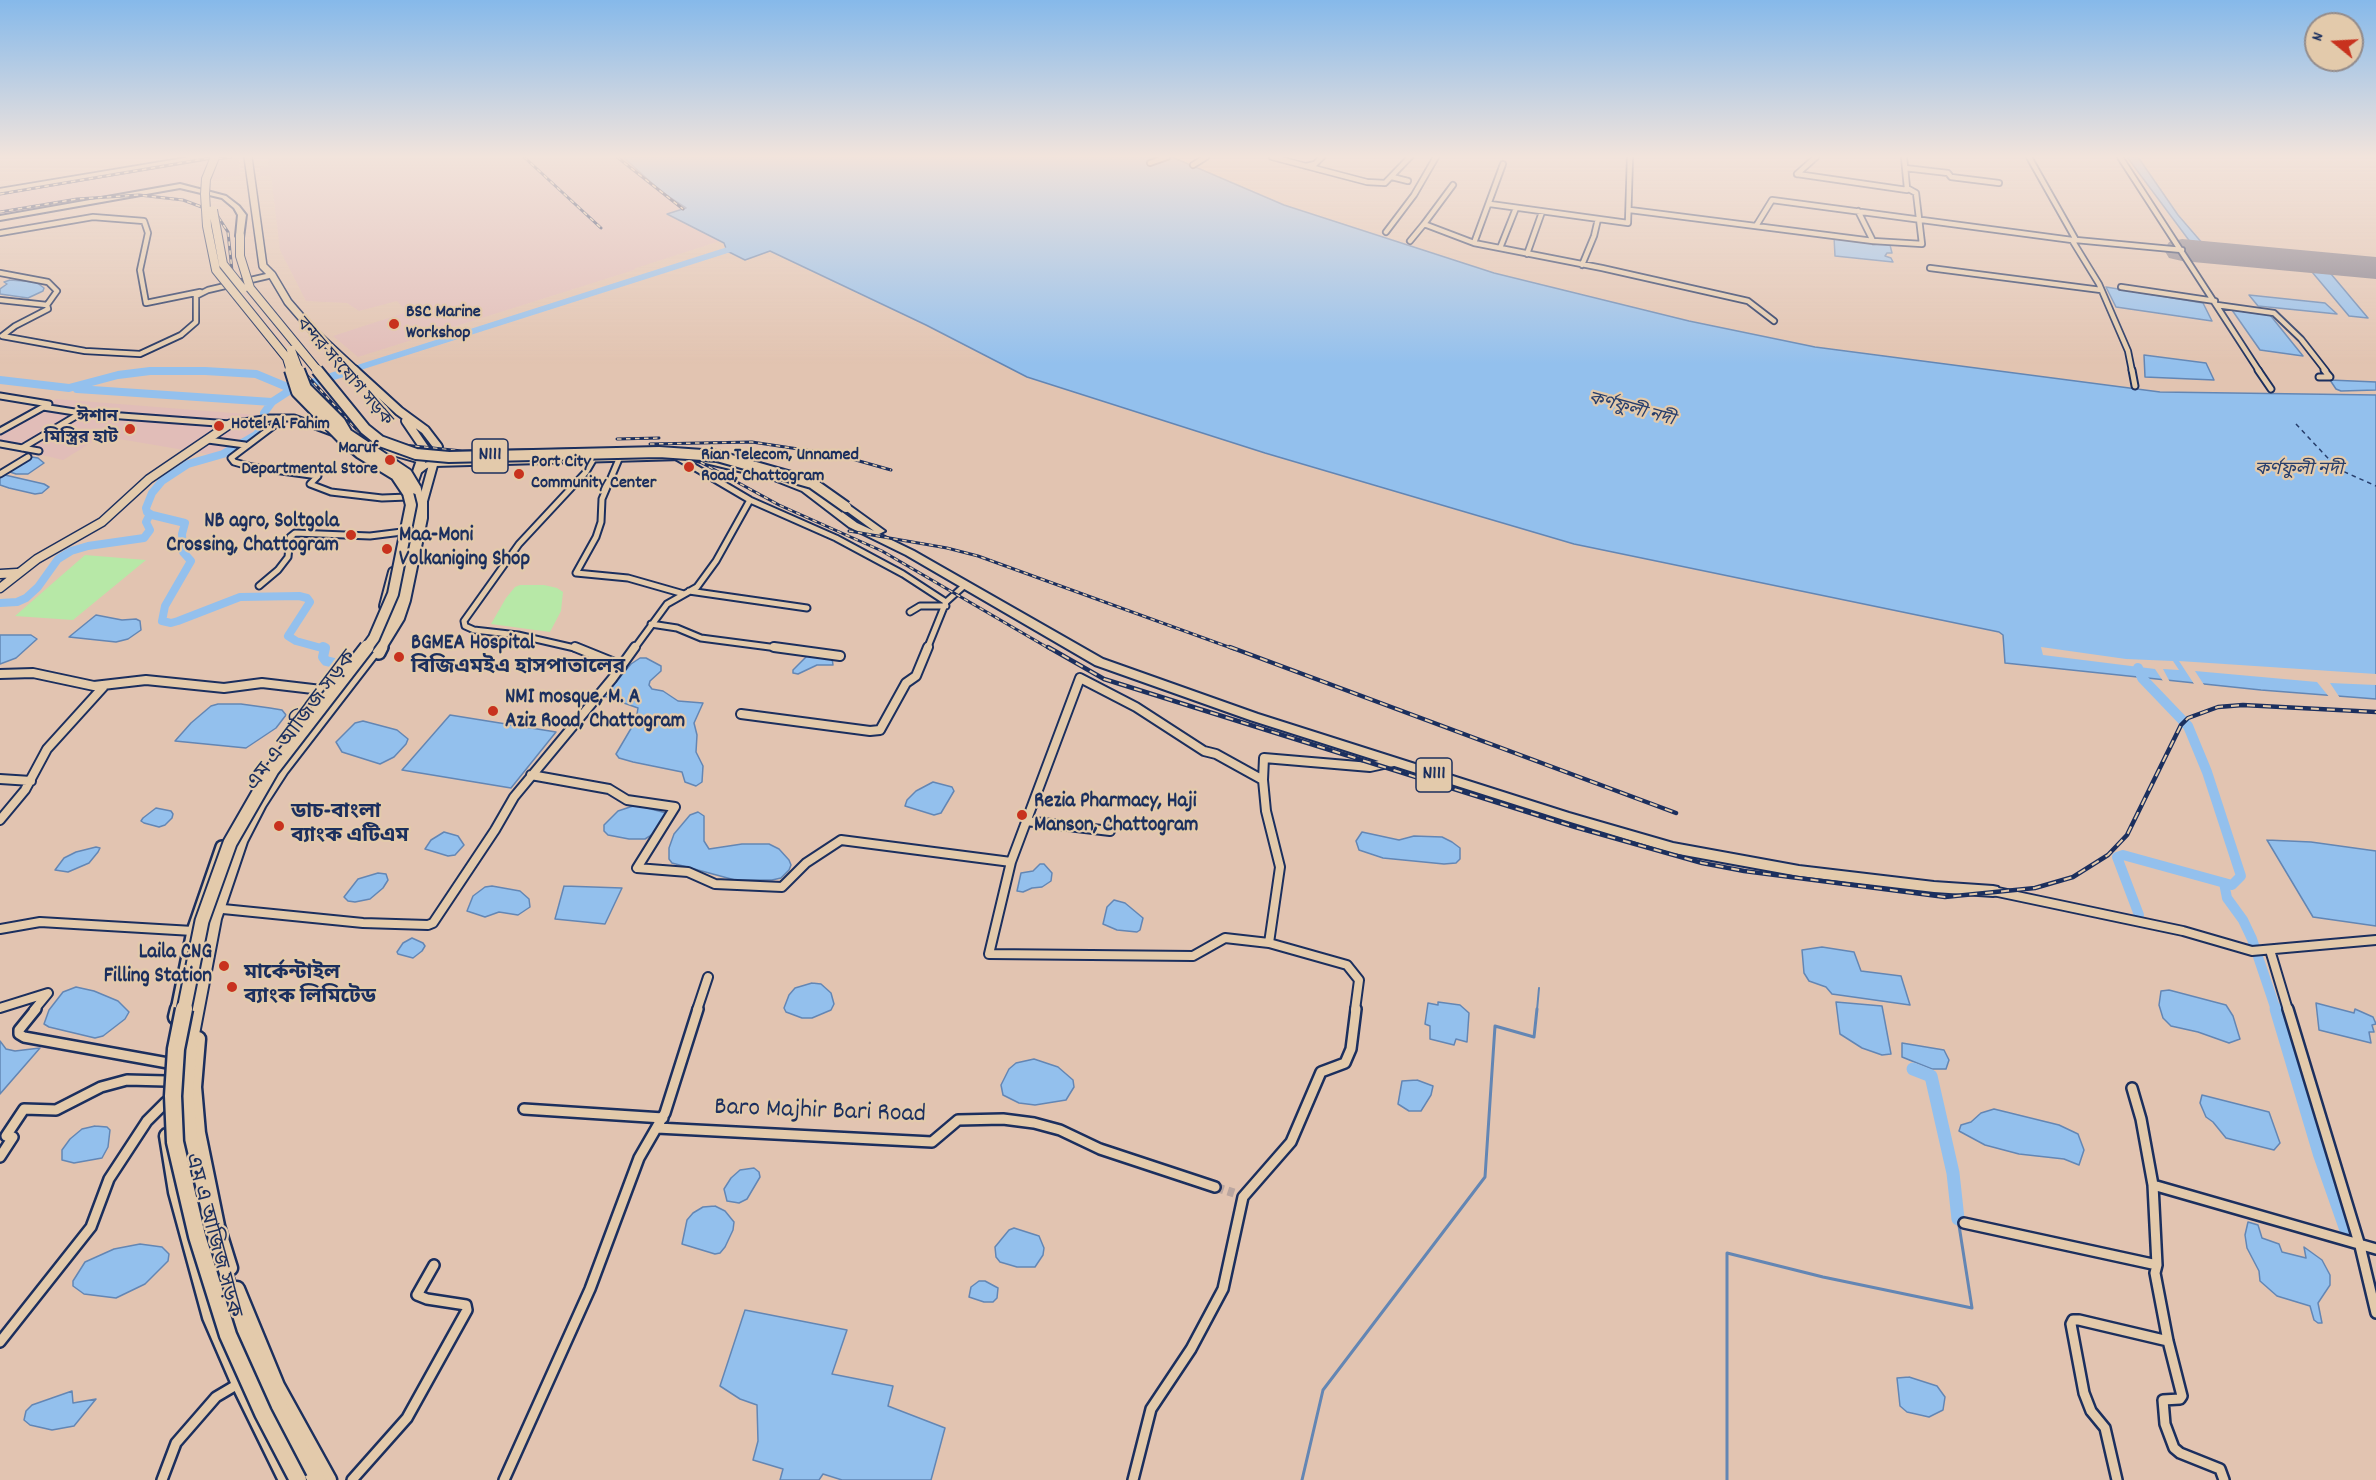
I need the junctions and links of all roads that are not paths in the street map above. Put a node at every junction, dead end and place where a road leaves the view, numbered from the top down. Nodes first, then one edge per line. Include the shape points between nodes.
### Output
1 (37, 226) edge
2 (146, 226) edge
3 (207, 226) edge
4 (216, 226) edge
5 (241, 226) edge
6 (257, 226) edge
7 (1390, 226) edge
8 (1422, 226) edge
9 (1429, 226) edge
10 (1481, 226) edge
11 (1509, 226) edge
12 (1537, 226) edge
13 (1596, 226) edge
14 (1756, 226) edge
15 (1865, 226) edge
16 (1921, 226) edge
17 (1962, 226) edge
18 (2066, 226) edge
19 (2166, 226) edge
20 (1386, 232) dead end
21 (0, 233) edge
22 (2074, 240) junction
23 (1410, 241) dead end
24 (1873, 241) junction
25 (1474, 243) junction
26 (1500, 248) junction
27 (2182, 250) junction
28 (1527, 254) junction
29 (1582, 265) junction
30 (1929, 268) dead end
31 (0, 273) edge
32 (272, 275) junction
33 (2121, 287) dead end
34 (208, 290) junction
35 (2101, 290) junction
36 (0, 300) edge
37 (2216, 303) junction
38 (47, 305) junction
39 (1774, 321) dead end
40 (2319, 377) dead end
41 (2135, 386) dead end
42 (2271, 389) dead end
43 (0, 396) edge
44 (43, 407) junction
45 (81, 413) junction
46 (284, 417) junction
47 (230, 424) junction
48 (0, 431) edge
49 (208, 440) junction
50 (0, 444) edge
51 (245, 446) junction
52 (22, 448) junction
53 (39, 451) dead end
54 (28, 457) dead end
55 (676, 457) junction
56 (619, 459) junction
57 (593, 460) junction
58 (426, 465) junction
59 (0, 474) edge
60 (412, 494) junction
61 (750, 500) junction
62 (402, 532) junction
63 (910, 553) junction
64 (17, 573) junction
65 (0, 574) edge
66 (965, 585) junction
67 (259, 586) dead end
68 (0, 588) edge
69 (686, 593) junction
70 (946, 604) junction
71 (807, 608) dead end
72 (910, 612) dead end
73 (651, 624) junction
74 (840, 656) dead end
75 (622, 666) junction
76 (0, 674) edge
77 (105, 685) junction
78 (330, 691) junction
79 (741, 714) dead end
80 (1392, 762) junction
81 (531, 775) junction
82 (0, 779) edge
83 (1263, 780) junction
84 (31, 781) junction
85 (0, 820) edge
86 (1026, 821) junction
87 (1110, 831) dead end
88 (1011, 862) junction
89 (1993, 891) joint
90 (223, 909) junction
91 (0, 929) edge
92 (193, 931) junction
93 (2376, 940) edge
94 (1269, 943) junction
95 (2270, 950) junction
96 (708, 977) dead end
97 (0, 1008) edge
98 (168, 1063) junction
99 (166, 1081) junction
100 (2132, 1088) dead end
101 (166, 1102) junction
102 (524, 1109) dead end
103 (663, 1118) junction
104 (657, 1128) junction
105 (0, 1157) edge
106 (2153, 1185) junction
107 (1215, 1187) tunnel mouth
108 (1964, 1223) dead end
109 (2360, 1246) junction
110 (2376, 1249) edge
111 (434, 1265) dead end
112 (2157, 1265) junction
113 (2376, 1312) edge
114 (2168, 1341) junction
115 (0, 1342) edge
116 (239, 1384) junction
117 (162, 1480) edge
118 (286, 1480) edge
119 (297, 1480) edge
120 (317, 1480) edge
121 (329, 1480) edge
122 (352, 1480) edge
123 (504, 1480) edge
124 (1134, 1480) edge
125 (2117, 1480) edge
126 (2224, 1480) edge

1 - 21 street
2 - 34 street via 148,233 140,270 146,303
3 - 119 highway, bridge via 216,270 287,358 297,392 342,438 396,475 411,505 384,620 369,647 272,770 230,843 202,921 176,1049 175,1142 197,1236 228,1335
4 - 60 highway, bridge via 223,264 287,345 306,388 347,434 407,474
5 - 63 highway, বন্দর সংযোগ সড়ক / N111, bridge via 240,256 250,288 365,429 380,441 416,454 449,457 659,452 717,456 812,483
6 - 32 main road via 263,266
7 - 20 street
8 - 23 street
9 - 25 street
10 - 25 street
11 - 26 street
12 - 28 street
13 - 29 street
14 - 24 street
15 - 24 street
16 - 24 street via 1922,244
17 - 22 street
18 - 22 street
19 - 27 street
22 - 27 street
22 - 35 street
25 - 26 street
26 - 28 street
27 - 37 street
28 - 29 street
29 - 39 street via 1748,301
30 - 35 street
31 - 38 street via 48,282 57,291
32 - 34 street
32 - 58 main road via 288,302 314,332 399,411 425,447
33 - 37 street
34 - 38 street via 196,296 196,322 181,335 140,354 85,351 2,336 48,309
35 - 41 street via 2128,351
36 - 38 street
37 - 40 street via 2274,313 2301,339 2330,377
37 - 42 street
43 - 44 street via 49,404
44 - 45 street
44 - 48 street
45 - 47 street
45 - 52 street
46 - 47 street
46 - 51 street
46 - 58 street
47 - 49 street
49 - 51 street
49 - 64 street via 149,479 102,522
50 - 52 street
51 - 60 street via 231,458 234,462 318,476 310,484 331,492 361,497
52 - 53 street
54 - 59 street
55 - 56 highway, N111
55 - 61 street
55 - 63 highway, N111 via 702,458 786,480 805,489 853,525
56 - 57 highway, N111
56 - 69 street via 602,499 596,537 576,573 628,578
57 - 58 highway, N111
57 - 75 street via 519,544 464,621 468,629 569,645
58 - 60 main road, এম এ আজিজ সড়ক
58 - 90 main road, এম এ আজিজ সড়ক via 422,523 400,618 383,647 274,791 245,845
60 - 62 main road, এম এ আজিজ সড়ক
60 - 120 highway via 420,503 417,524 394,619 378,647 283,770 241,842 214,919 185,1091 189,1136 209,1230 263,1377
61 - 69 street via 716,561 697,587
61 - 70 street via 836,538 903,574
62 - 67 street via 370,536 295,533 290,537 288,557
62 - 78 main road, এম এ আজিজ সড়ক via 378,620 365,647
63 - 66 highway, N111
64 - 65 street
64 - 68 street
66 - 70 street
66 - 80 highway, N111 via 1099,662
69 - 71 street
69 - 73 street via 667,604
70 - 72 street via 920,606
70 - 79 street via 916,676 906,683 880,730
73 - 74 street via 677,628 701,638
73 - 75 street
75 - 81 street
76 - 77 street via 33,673 86,685
77 - 78 street via 146,680 231,688 253,682
77 - 84 street via 47,749
78 - 92 main road, এম এ আজিজ সড়ক via 267,770 244,806 220,854
80 - 83 street via 1370,767 1264,758
80 - 89 highway, N111 via 1673,848 1799,871
81 - 88 street via 609,789 627,800 675,807 637,868 688,872 715,884 782,887 806,863 841,840
81 - 90 street via 438,918 428,925 363,923
82 - 84 street
83 - 86 street via 1204,751 1136,707 1080,678
83 - 94 street via 1266,811 1280,867
84 - 85 street
86 - 87 street
86 - 88 street
88 - 94 street via 989,954 1193,956 1225,938
89 - 95 street via 2183,931 2256,952
90 - 121 main road, এম এ আজিজ সড়ক via 197,1043 194,1088 198,1133 218,1226 241,1299 277,1386
91 - 92 street via 40,922
92 - 98 main road, এম এ আজিজ সড়ক
93 - 95 street
94 - 124 street via 1347,965 1359,980 1351,1049 1345,1063 1321,1072 1291,1142 1239,1195 1223,1289 1191,1349 1151,1409
95 - 109 street
96 - 103 street
97 - 98 street via 48,993 19,1034
98 - 99 main road, এম এ আজিজ সড়ক
99 - 101 main road, এম এ আজিজ সড়ক
99 - 105 street via 127,1080 101,1087 56,1110 24,1109 6,1136 13,1137
100 - 106 street
101 - 115 street via 147,1121 109,1179 92,1227
101 - 116 main road, এম এ আজিজ সড়ক via 168,1146 178,1202 210,1317
102 - 103 street
103 - 104 street
104 - 107 street, Baro Majhir Bari Road via 932,1142 958,1120 1003,1119 1060,1130 1100,1149
104 - 123 street via 639,1158 590,1289
106 - 109 street
106 - 112 street
108 - 112 street
109 - 110 street
109 - 113 street
111 - 122 street via 417,1295 466,1305 467,1310 407,1418
112 - 114 street via 2155,1273
114 - 125 street via 2079,1320 2071,1324 2084,1393 2091,1411 2105,1428
114 - 126 street via 2182,1396 2163,1400 2165,1424 2174,1448 2220,1468
116 - 117 street via 216,1397 176,1443
116 - 118 main road, এম এ আজিজ সড়ক

